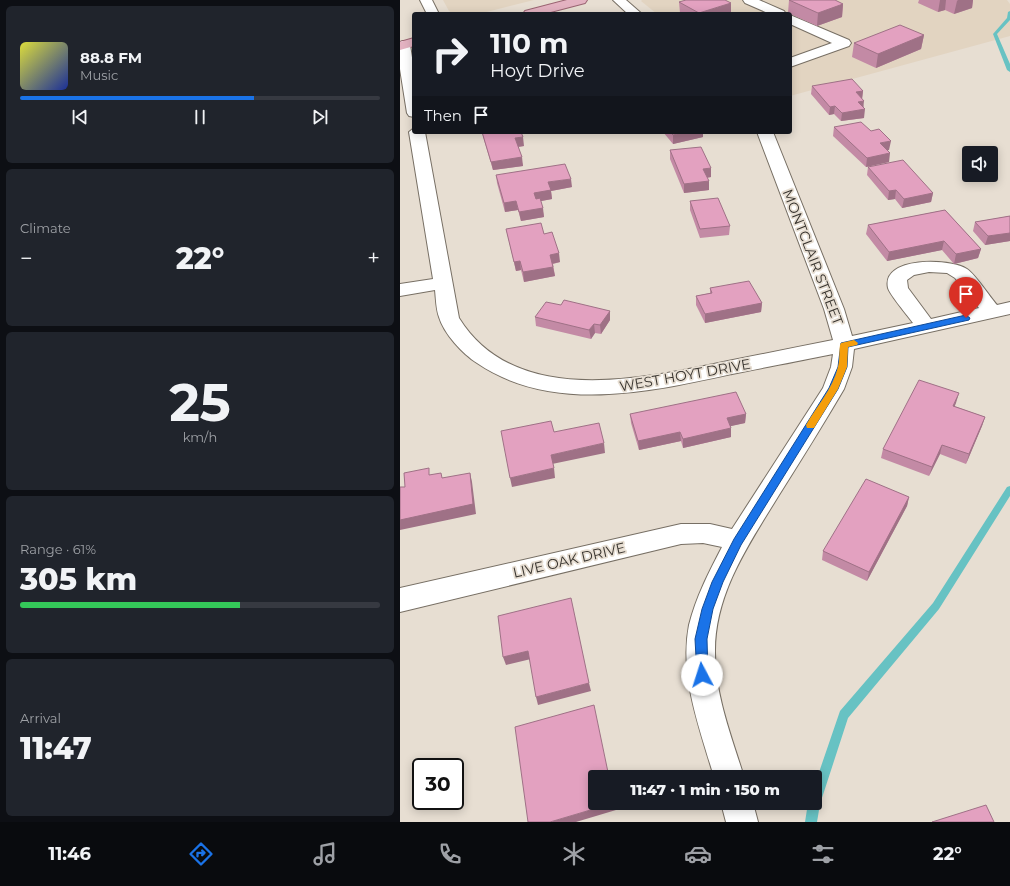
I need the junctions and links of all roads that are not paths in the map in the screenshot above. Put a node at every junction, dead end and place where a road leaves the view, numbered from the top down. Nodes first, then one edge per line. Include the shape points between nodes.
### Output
1 (426, 0) edge
2 (581, 0) edge
3 (619, 0) edge
4 (749, 0) edge
5 (433, 12) edge
6 (536, 12) edge
7 (634, 12) edge
8 (776, 12) edge
9 (792, 20) edge
10 (406, 44) edge
11 (792, 62) edge
12 (412, 96) edge
13 (417, 134) edge
14 (766, 134) edge
15 (442, 283) junction
16 (400, 290) edge
17 (1001, 310) edge
18 (926, 327) junction
19 (844, 345) junction
20 (737, 542) junction
21 (400, 600) edge
22 (727, 770) edge
23 (738, 810) edge
24 (742, 822) edge

1 - 5 street
2 - 6 main road
3 - 7 street
4 - 8 street
9 - 11 street via 844,43
10 - 12 street
13 - 15 street, WEST HOYT DRIVE
14 - 19 street, MONTCLAIR STREET via 834,309
15 - 16 street
15 - 19 street, WEST HOYT DRIVE via 449,318 466,344 488,362 500,368 550,383 590,388 638,385
17 - 18 street, WEST HOYT DRIVE
17 - 18 street via 962,274 951,268 929,266 908,270 898,278 898,288
18 - 19 street, WEST HOYT DRIVE
19 - 20 street, MONTCLAIR STREET via 842,367 833,389
20 - 21 street, LIVE OAK DRIVE via 706,532 681,534
20 - 22 street, MONTCLAIR STREET via 712,597 701,639 701,663 706,693
23 - 24 street

